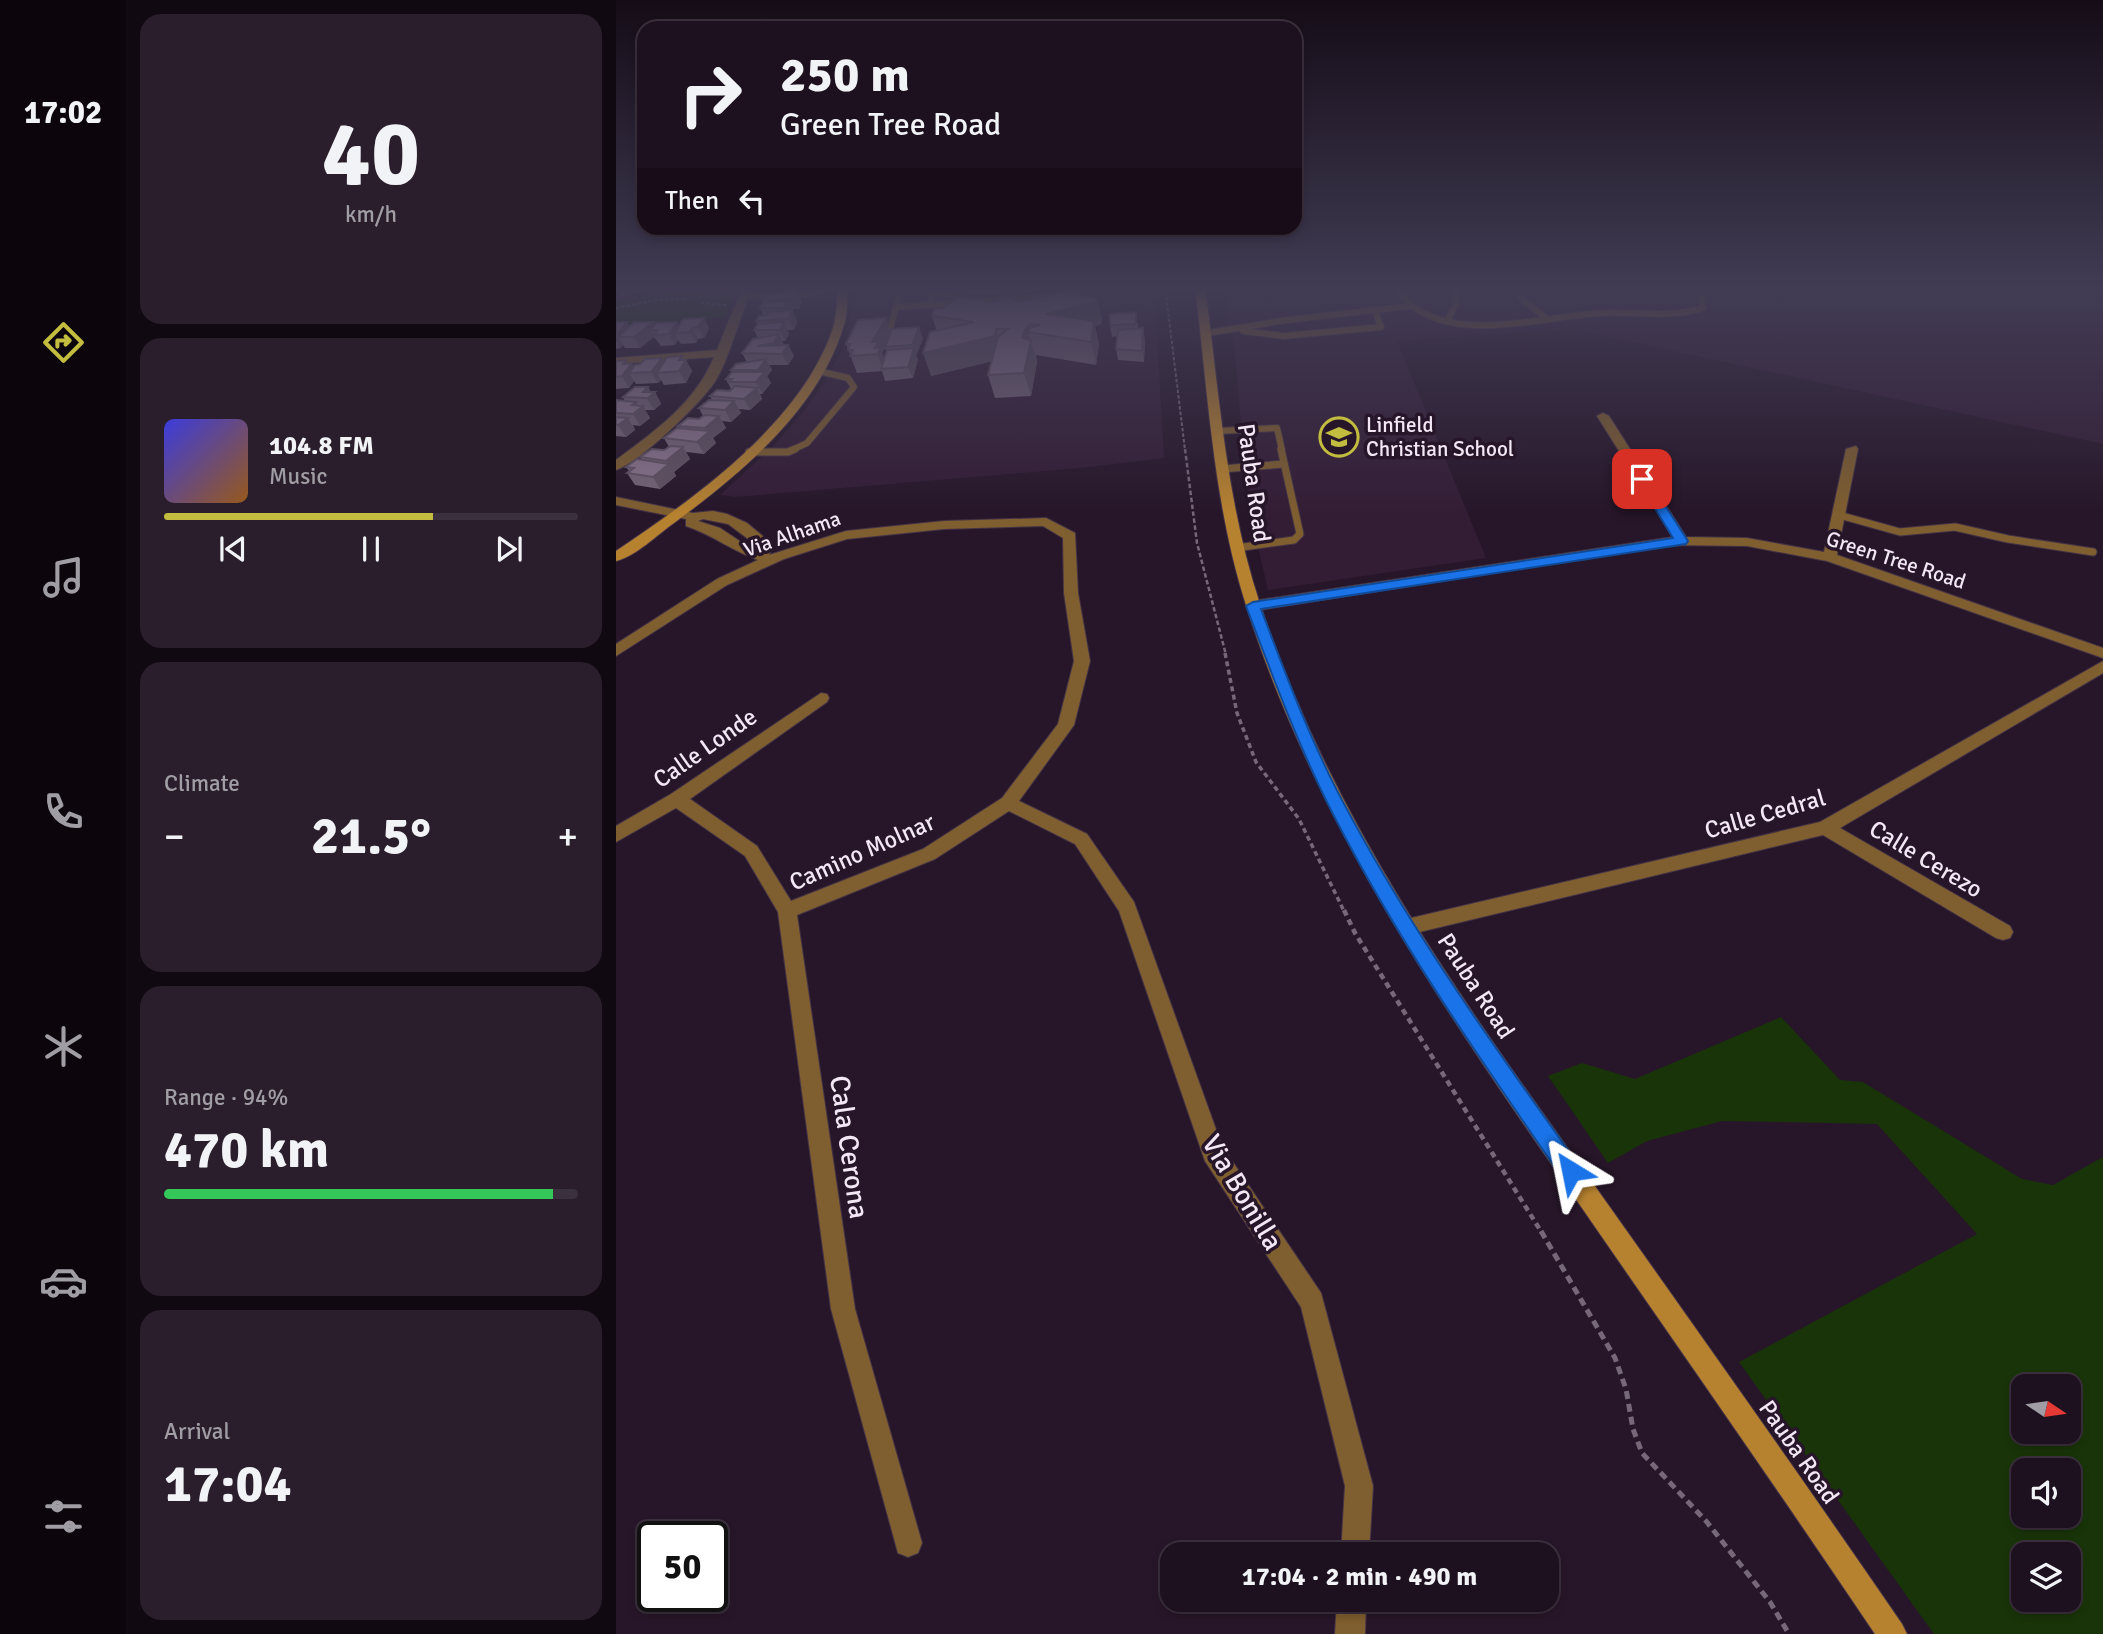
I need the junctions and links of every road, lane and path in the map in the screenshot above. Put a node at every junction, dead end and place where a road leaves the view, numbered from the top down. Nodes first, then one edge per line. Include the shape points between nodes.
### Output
1 (719, 362) edge
2 (822, 362) edge
3 (1174, 362) edge
4 (1211, 362) edge
5 (818, 371) junction
6 (1603, 416) dead end
7 (1219, 431) junction
8 (1852, 449) dead end
9 (748, 452) junction
10 (1284, 464) junction
11 (616, 466) edge
12 (1222, 469) junction
13 (616, 501) edge
14 (677, 514) junction
15 (1839, 515) junction
16 (1046, 522) joint
17 (1682, 541) junction
18 (1236, 548) junction
19 (2094, 552) dead end
20 (616, 557) edge
21 (1830, 557) junction
22 (764, 558) junction
23 (1253, 606) junction
24 (616, 650) edge
25 (2103, 653) edge
26 (2103, 666) edge
27 (821, 698) dead end
28 (677, 799) junction
29 (1008, 803) junction
30 (1825, 828) junction
31 (616, 835) edge
32 (787, 911) junction
33 (1407, 927) junction
34 (2003, 932) dead end
35 (1356, 1542) edge
36 (908, 1543) dead end
37 (1351, 1612) edge
38 (1350, 1634) edge
39 (1789, 1634) edge
40 (1892, 1634) edge

1 - 11 street via 709,382 668,426
2 - 5 main road
3 - 39 path via 1197,543 1237,713 1256,762 1299,819 1354,933 1580,1294 1615,1358 1642,1453 1706,1521 1770,1602
4 - 7 main road, Pauba Road
5 - 9 main road via 782,419
5 - 9 lane via 848,378 854,387 807,443 788,452
6 - 17 street
7 - 10 lane via 1277,428
7 - 12 main road, Pauba Road
8 - 15 street
9 - 14 main road
10 - 12 lane
10 - 18 lane via 1300,534 1294,540
12 - 18 main road, Pauba Road
13 - 14 street
14 - 20 main road
14 - 22 street via 694,517 691,523
15 - 19 lane via 1900,532 1955,527
15 - 21 street
16 - 22 street, Via Alhama via 944,525 846,535
16 - 29 street, Camino Molnar via 1070,536 1071,593 1082,661 1066,726
17 - 21 street, Green Tree Road via 1747,542
17 - 23 street, Green Tree Road
18 - 23 main road, Pauba Road
21 - 25 street, Green Tree Road
22 - 24 street, Via Alhama
23 - 33 main road, Pauba Road via 1314,761
26 - 30 street, Calle Cedral
27 - 28 street, Calle Londe
28 - 31 street, Calle Londe
28 - 32 street, Cala Cerona via 751,851
29 - 32 street, Camino Molnar via 929,854
29 - 35 street, Via Bonilla via 1081,839 1127,908 1213,1153 1311,1302 1359,1486
30 - 33 street, Calle Cedral
30 - 34 street, Calle Cerezo
32 - 36 street, Cala Cerona via 843,1310
33 - 40 main road, Pauba Road via 1509,1084
37 - 38 street

